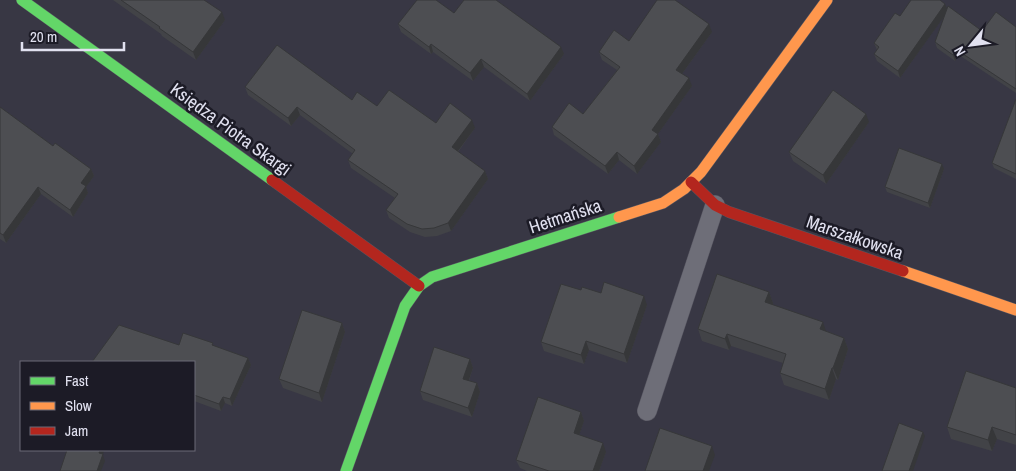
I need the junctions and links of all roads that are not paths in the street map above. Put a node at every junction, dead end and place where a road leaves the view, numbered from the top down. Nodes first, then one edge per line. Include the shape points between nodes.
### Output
1 (22, 0) edge
2 (827, 0) edge
3 (692, 182) junction
4 (715, 205) junction
5 (419, 286) junction
6 (1016, 310) edge
7 (647, 411) dead end
8 (346, 471) edge

1 - 5 street, Księdza Piotra Skargi
2 - 3 street, Hetmańska
3 - 4 street, Marszałkowska
3 - 5 street, Hetmańska via 663,203 432,277
4 - 6 street, Marszałkowska
4 - 7 lane
5 - 8 street, Hetmańska via 405,306

